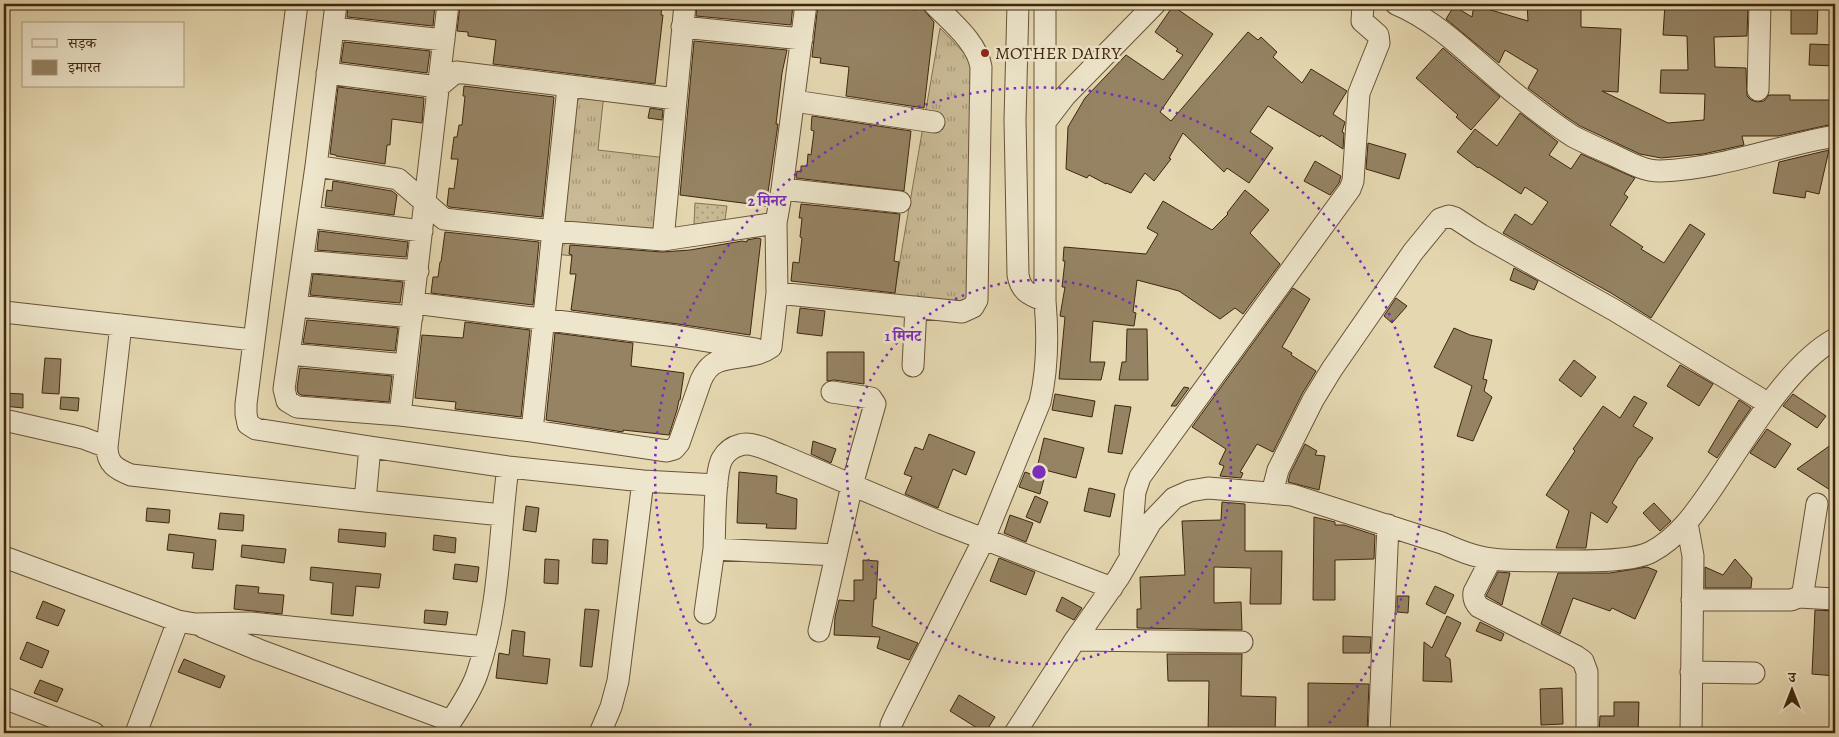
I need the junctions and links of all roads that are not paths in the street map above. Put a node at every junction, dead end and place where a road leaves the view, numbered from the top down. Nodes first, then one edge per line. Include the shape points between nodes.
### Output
1 (297, 4) edge
2 (336, 4) edge
3 (448, 4) edge
4 (685, 4) edge
5 (806, 4) edge
6 (934, 4) edge
7 (1018, 4) edge
8 (1044, 4) edge
9 (1155, 4) edge
10 (1363, 4) edge
11 (1396, 4) edge
12 (1760, 4) edge
13 (682, 27) junction
14 (333, 28) junction
15 (802, 39) junction
16 (444, 40) junction
17 (328, 74) junction
18 (438, 86) junction
19 (568, 87) junction
20 (1758, 90) dead end
21 (676, 99) junction
22 (794, 101) junction
23 (934, 122) dead end
24 (1045, 129) junction
25 (1016, 134) junction
26 (1835, 136) edge
27 (316, 166) junction
28 (782, 189) junction
29 (424, 202) junction
30 (900, 202) dead end
31 (309, 217) junction
32 (776, 223) junction
33 (422, 231) junction
34 (553, 231) junction
35 (663, 240) junction
36 (302, 261) junction
37 (418, 271) junction
38 (777, 293) junction
39 (1045, 301) junction
40 (296, 306) junction
41 (916, 307) junction
42 (413, 310) junction
43 (4, 312) edge
44 (544, 318) junction
45 (121, 325) junction
46 (253, 340) junction
47 (1832, 345) edge
48 (766, 351) junction
49 (289, 354) junction
50 (406, 365) junction
51 (913, 366) dead end
52 (832, 392) dead end
53 (1769, 404) junction
54 (400, 415) junction
55 (4, 420) edge
56 (532, 431) junction
57 (107, 447) junction
58 (370, 447) junction
59 (508, 467) junction
60 (643, 481) junction
61 (717, 485) junction
62 (852, 485) junction
63 (1272, 493) junction
64 (365, 501) junction
65 (1817, 504) dead end
66 (502, 515) junction
67 (1687, 523) junction
68 (1388, 525) junction
69 (984, 539) junction
70 (714, 549) junction
71 (836, 555) junction
72 (4, 557) edge
73 (1130, 557) junction
74 (1491, 559) junction
75 (1112, 588) junction
76 (1799, 597) junction
77 (1835, 599) edge
78 (1692, 600) junction
79 (706, 613) dead end
80 (186, 622) junction
81 (819, 631) dead end
82 (1075, 640) junction
83 (1242, 642) dead end
84 (486, 646) junction
85 (1691, 672) junction
86 (1754, 673) dead end
87 (4, 698) edge
88 (447, 727) edge
89 (94, 733) edge
90 (136, 733) edge
91 (600, 733) edge
92 (891, 733) edge
93 (1015, 733) edge
94 (1379, 733) edge
95 (1587, 733) edge
96 (1690, 733) edge

1 - 46 street
2 - 14 street
3 - 16 street
4 - 13 street
5 - 15 street
6 - 41 street via 980,58 977,300 973,307 962,312
7 - 25 street
8 - 24 street
9 - 24 street via 1071,90
10 - 73 street via 1362,21 1378,35 1379,43 1359,93 1350,188 1140,477 1135,492
11 - 26 street via 1426,20 1568,133 1649,170 1700,166
12 - 20 street
13 - 15 street
13 - 21 street
14 - 16 street
14 - 17 street
15 - 22 street
16 - 18 street
17 - 18 street
17 - 27 street
18 - 19 street via 456,72
18 - 29 street
19 - 21 street
19 - 34 street
21 - 35 street
22 - 23 street
22 - 28 street
24 - 25 street
24 - 39 street
25 - 39 street via 1018,275 1024,290
27 - 29 street via 398,179
27 - 31 street
28 - 30 street
28 - 32 street
29 - 33 street
29 - 34 street via 444,219
31 - 33 street
31 - 36 street
32 - 35 street
32 - 38 street
33 - 37 street
34 - 35 street
34 - 44 street
36 - 37 street
36 - 40 street
37 - 42 street
38 - 41 street
38 - 48 street via 773,339
39 - 69 street via 1047,352 1040,402
40 - 42 street
40 - 49 street
41 - 51 street
42 - 44 street
42 - 50 street
43 - 45 street
44 - 48 street
44 - 56 street
45 - 46 street
45 - 57 street
46 - 58 street via 246,404 248,424 256,429
47 - 53 street via 1811,356
48 - 56 street via 716,362 705,372 674,449 667,451
49 - 50 street
49 - 54 street via 284,389 287,401 297,407
50 - 54 street
52 - 62 street via 874,401
53 - 63 street via 1455,218 1444,217 1413,252 1332,369 1278,470
53 - 67 street
54 - 56 street
55 - 57 street via 83,438
57 - 64 street via 107,456 113,465 131,475
58 - 59 street
58 - 64 street
59 - 60 street
59 - 66 street
60 - 61 street
60 - 91 street via 618,681 612,707
61 - 62 street via 721,461 728,451 741,444 781,455
61 - 70 street
62 - 69 street
62 - 71 street
63 - 68 street via 1292,495
63 - 73 street via 1208,488 1174,498 1151,522
64 - 66 street
65 - 76 street via 1807,577
66 - 84 street
67 - 74 street via 1650,552 1632,558 1575,561
67 - 78 street via 1693,556
68 - 74 street
68 - 94 street
69 - 75 street
69 - 92 street via 895,716
70 - 71 street
70 - 79 street
71 - 81 street
72 - 80 street
73 - 75 street
74 - 95 street via 1474,592 1475,603 1583,661 1587,672
75 - 82 street
76 - 77 street
76 - 78 street via 1791,600
78 - 85 street
80 - 84 street via 251,623
80 - 88 street
80 - 90 street
82 - 83 street
82 - 93 street
84 - 88 street via 476,676
85 - 86 street
85 - 96 street
87 - 89 street

